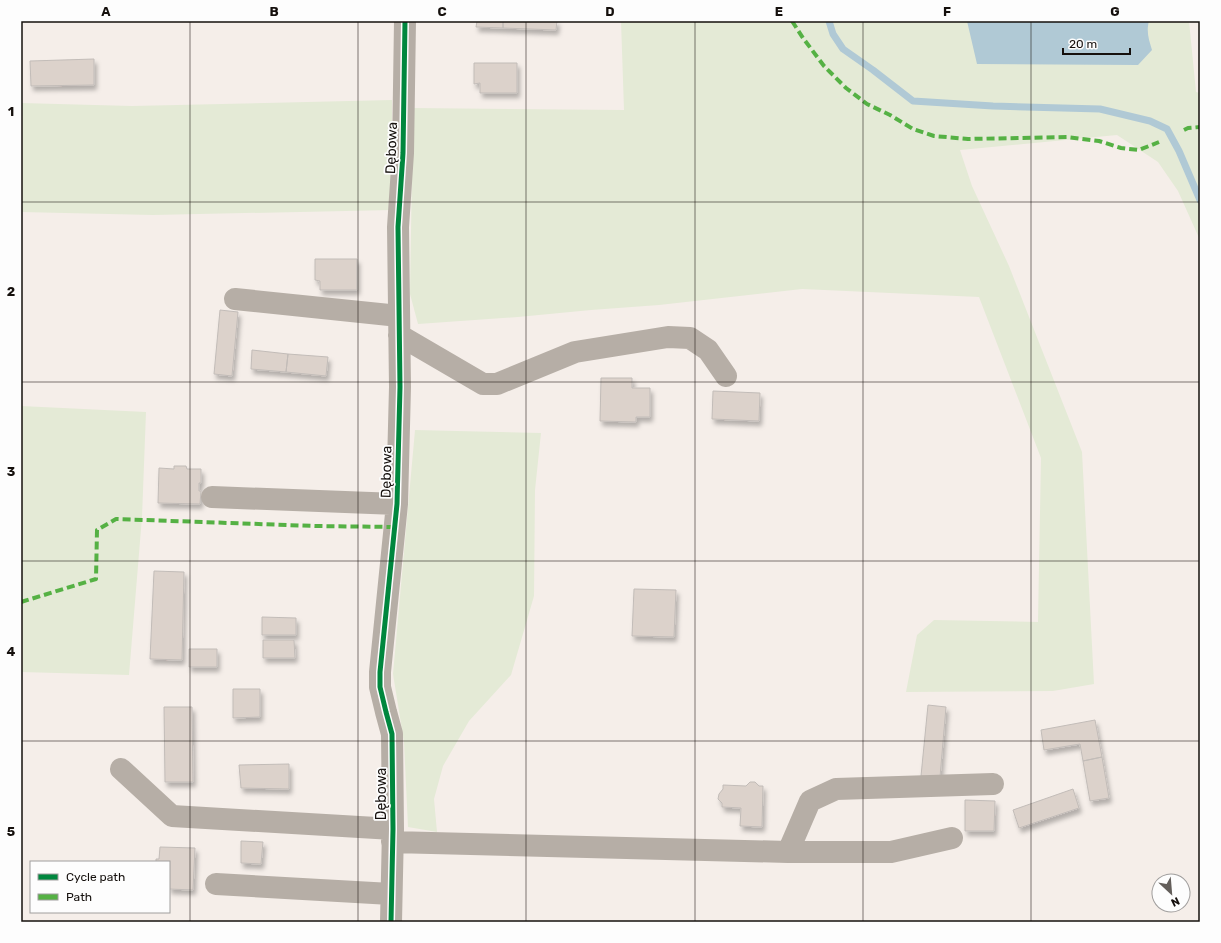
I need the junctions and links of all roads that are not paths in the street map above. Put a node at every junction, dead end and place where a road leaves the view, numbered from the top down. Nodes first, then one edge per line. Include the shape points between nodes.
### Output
1 (404, 21) edge
2 (235, 300) dead end
3 (399, 325) junction
4 (726, 376) dead end
5 (212, 497) dead end
6 (397, 504) junction
7 (121, 769) dead end
8 (993, 784) dead end
9 (392, 835) junction
10 (952, 838) dead end
11 (788, 852) junction
12 (216, 884) dead end
13 (391, 894) junction
14 (391, 922) edge

1 - 3 street, Dębowa via 403,153 398,227
2 - 3 street
3 - 4 street via 483,384 497,384 575,352 668,337 690,338 708,350
3 - 6 street, Dębowa
5 - 6 street
6 - 9 street, Dębowa via 380,672 380,687 392,734
7 - 9 street via 172,816
8 - 11 street via 836,789 810,802
9 - 11 street
9 - 13 street, Dębowa
10 - 11 street via 891,852
12 - 13 street
13 - 14 street, Dębowa

